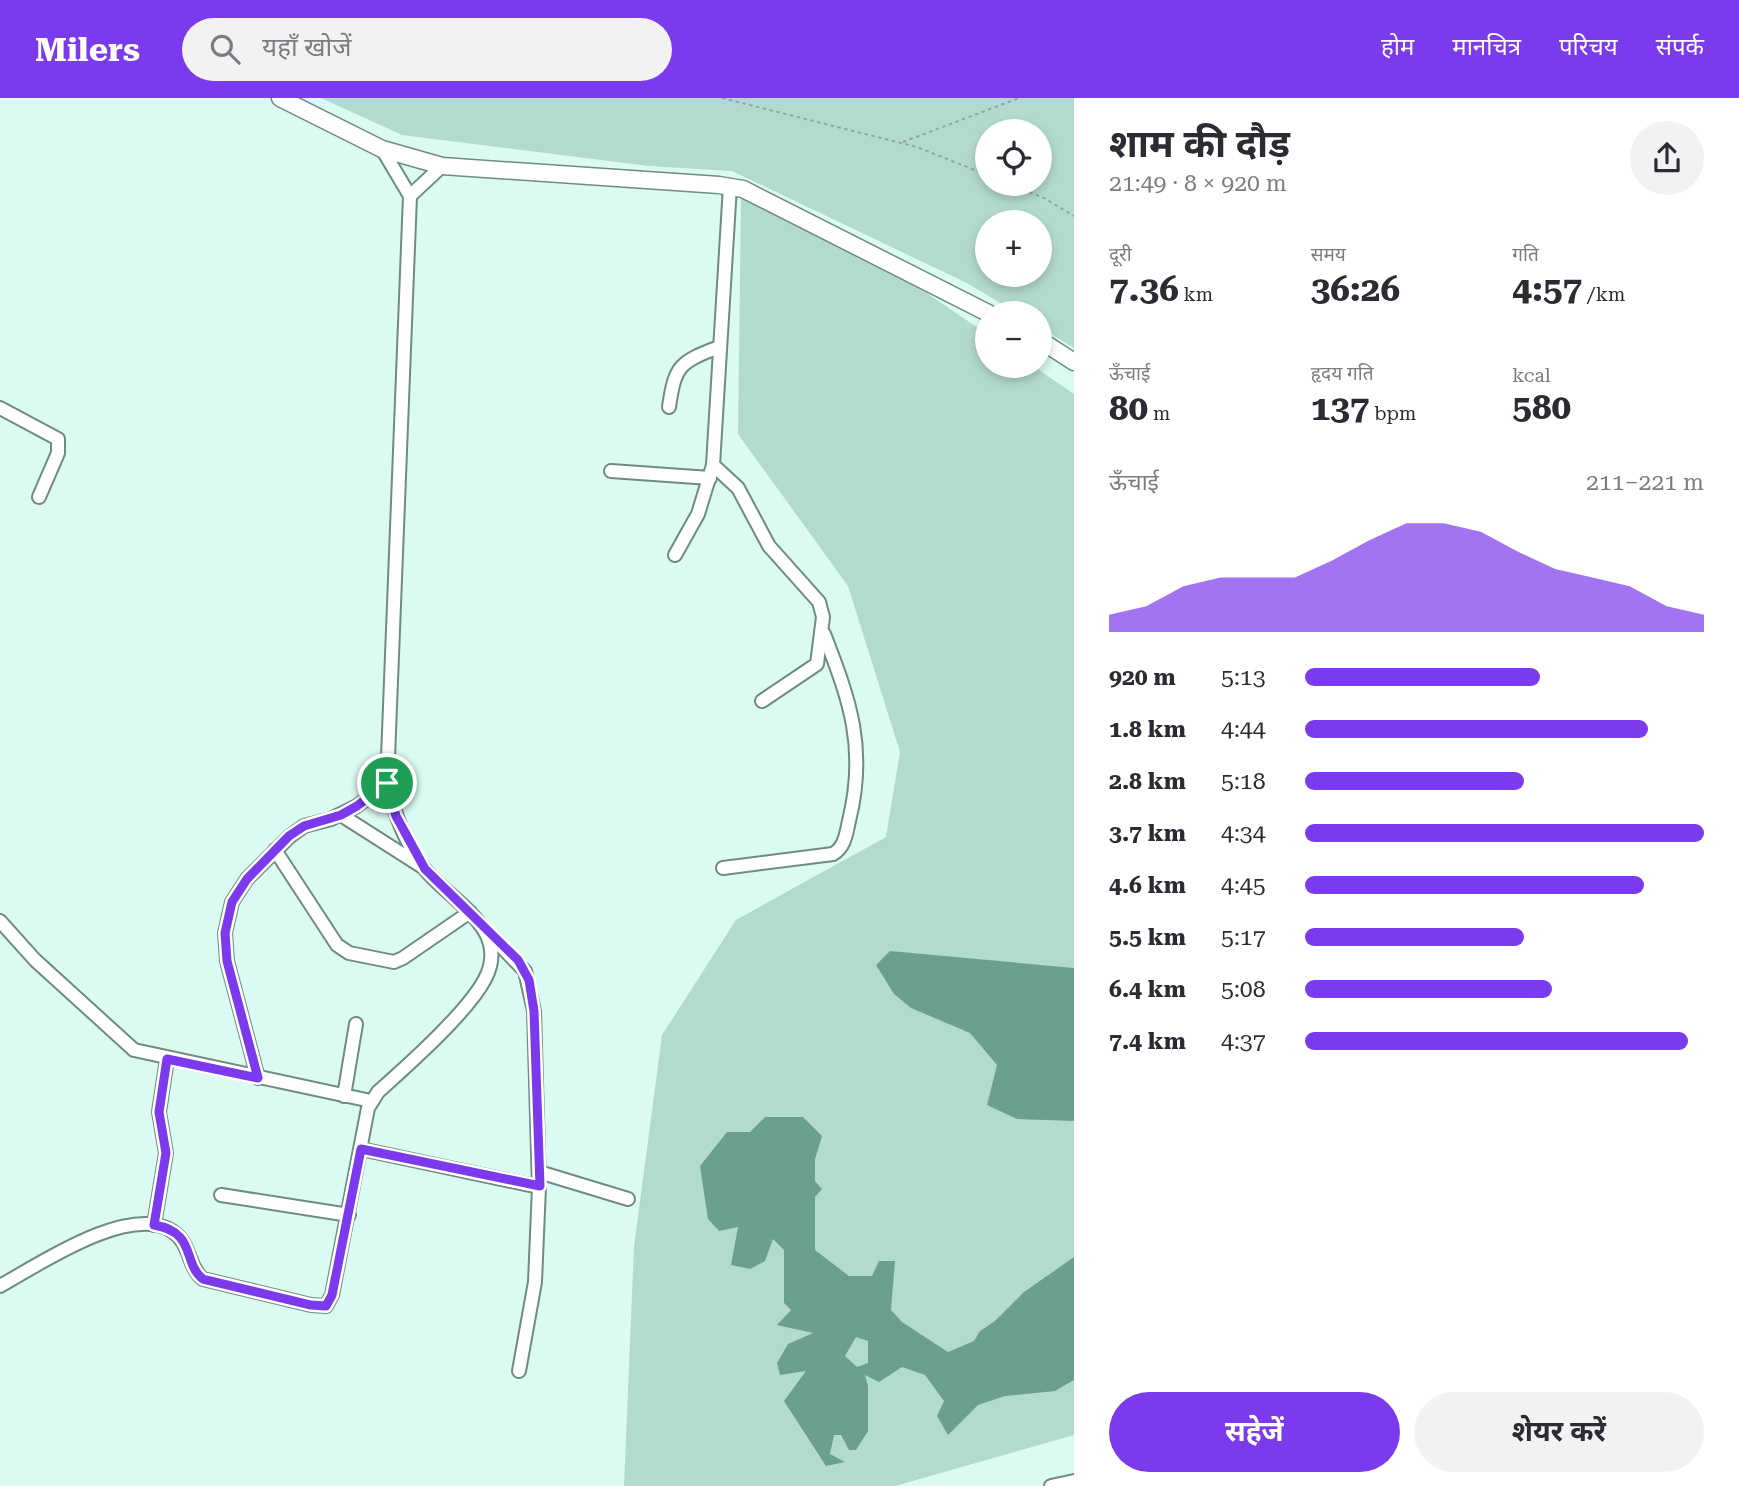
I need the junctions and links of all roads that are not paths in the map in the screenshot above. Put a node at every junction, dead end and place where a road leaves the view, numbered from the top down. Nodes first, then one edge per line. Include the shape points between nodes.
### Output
1 (280, 98) edge
2 (382, 149) junction
3 (442, 166) junction
4 (730, 186) junction
5 (410, 196) junction
6 (975, 306) edge
7 (719, 347) junction
8 (1052, 348) edge
9 (1074, 362) edge
10 (668, 407) dead end
11 (0, 408) edge
12 (611, 471) dead end
13 (712, 471) junction
14 (39, 497) dead end
15 (675, 555) dead end
16 (822, 630) junction
17 (762, 701) dead end
18 (387, 783) junction
19 (341, 815) junction
20 (275, 850) junction
21 (723, 868) dead end
22 (425, 869) junction
23 (470, 912) junction
24 (0, 921) edge
25 (484, 929) junction
26 (356, 1024) dead end
27 (167, 1059) junction
28 (258, 1078) junction
29 (344, 1096) junction
30 (371, 1101) junction
31 (361, 1149) junction
32 (539, 1171) junction
33 (540, 1186) junction
34 (221, 1195) dead end
35 (628, 1199) dead end
36 (349, 1214) junction
37 (154, 1225) junction
38 (0, 1286) edge
39 (519, 1371) dead end
40 (1074, 1481) edge
41 (1051, 1486) edge

1 - 2 main road
2 - 3 main road
2 - 5 street
3 - 4 main road
3 - 5 street
4 - 6 main road
4 - 7 street
5 - 18 street
7 - 10 street via 683,362
7 - 13 street
8 - 9 main road
11 - 14 street via 58,439 58,453
12 - 13 street
13 - 15 street via 698,514
13 - 16 street via 738,488 769,546 819,602
16 - 17 street via 817,664
16 - 21 street via 850,700 854,723 857,775 843,845 833,854
18 - 19 street
18 - 22 street via 396,816
19 - 20 street via 304,826
19 - 22 street
20 - 23 street via 337,945 349,953 394,962
20 - 28 street via 238,891 225,933 230,981
22 - 23 street
23 - 25 street
24 - 27 street via 125,1043 143,1054
25 - 30 street via 492,956 481,986
25 - 32 street via 518,960 529,980
26 - 29 street
27 - 28 street
27 - 37 street via 159,1112 166,1153
28 - 29 street
29 - 30 street
30 - 31 street
31 - 33 street
31 - 36 street
32 - 33 street
32 - 35 street
33 - 39 street via 535,1282
34 - 36 street
36 - 37 street via 330,1301 321,1307 203,1279 181,1239
37 - 38 street via 90,1237
40 - 41 street

